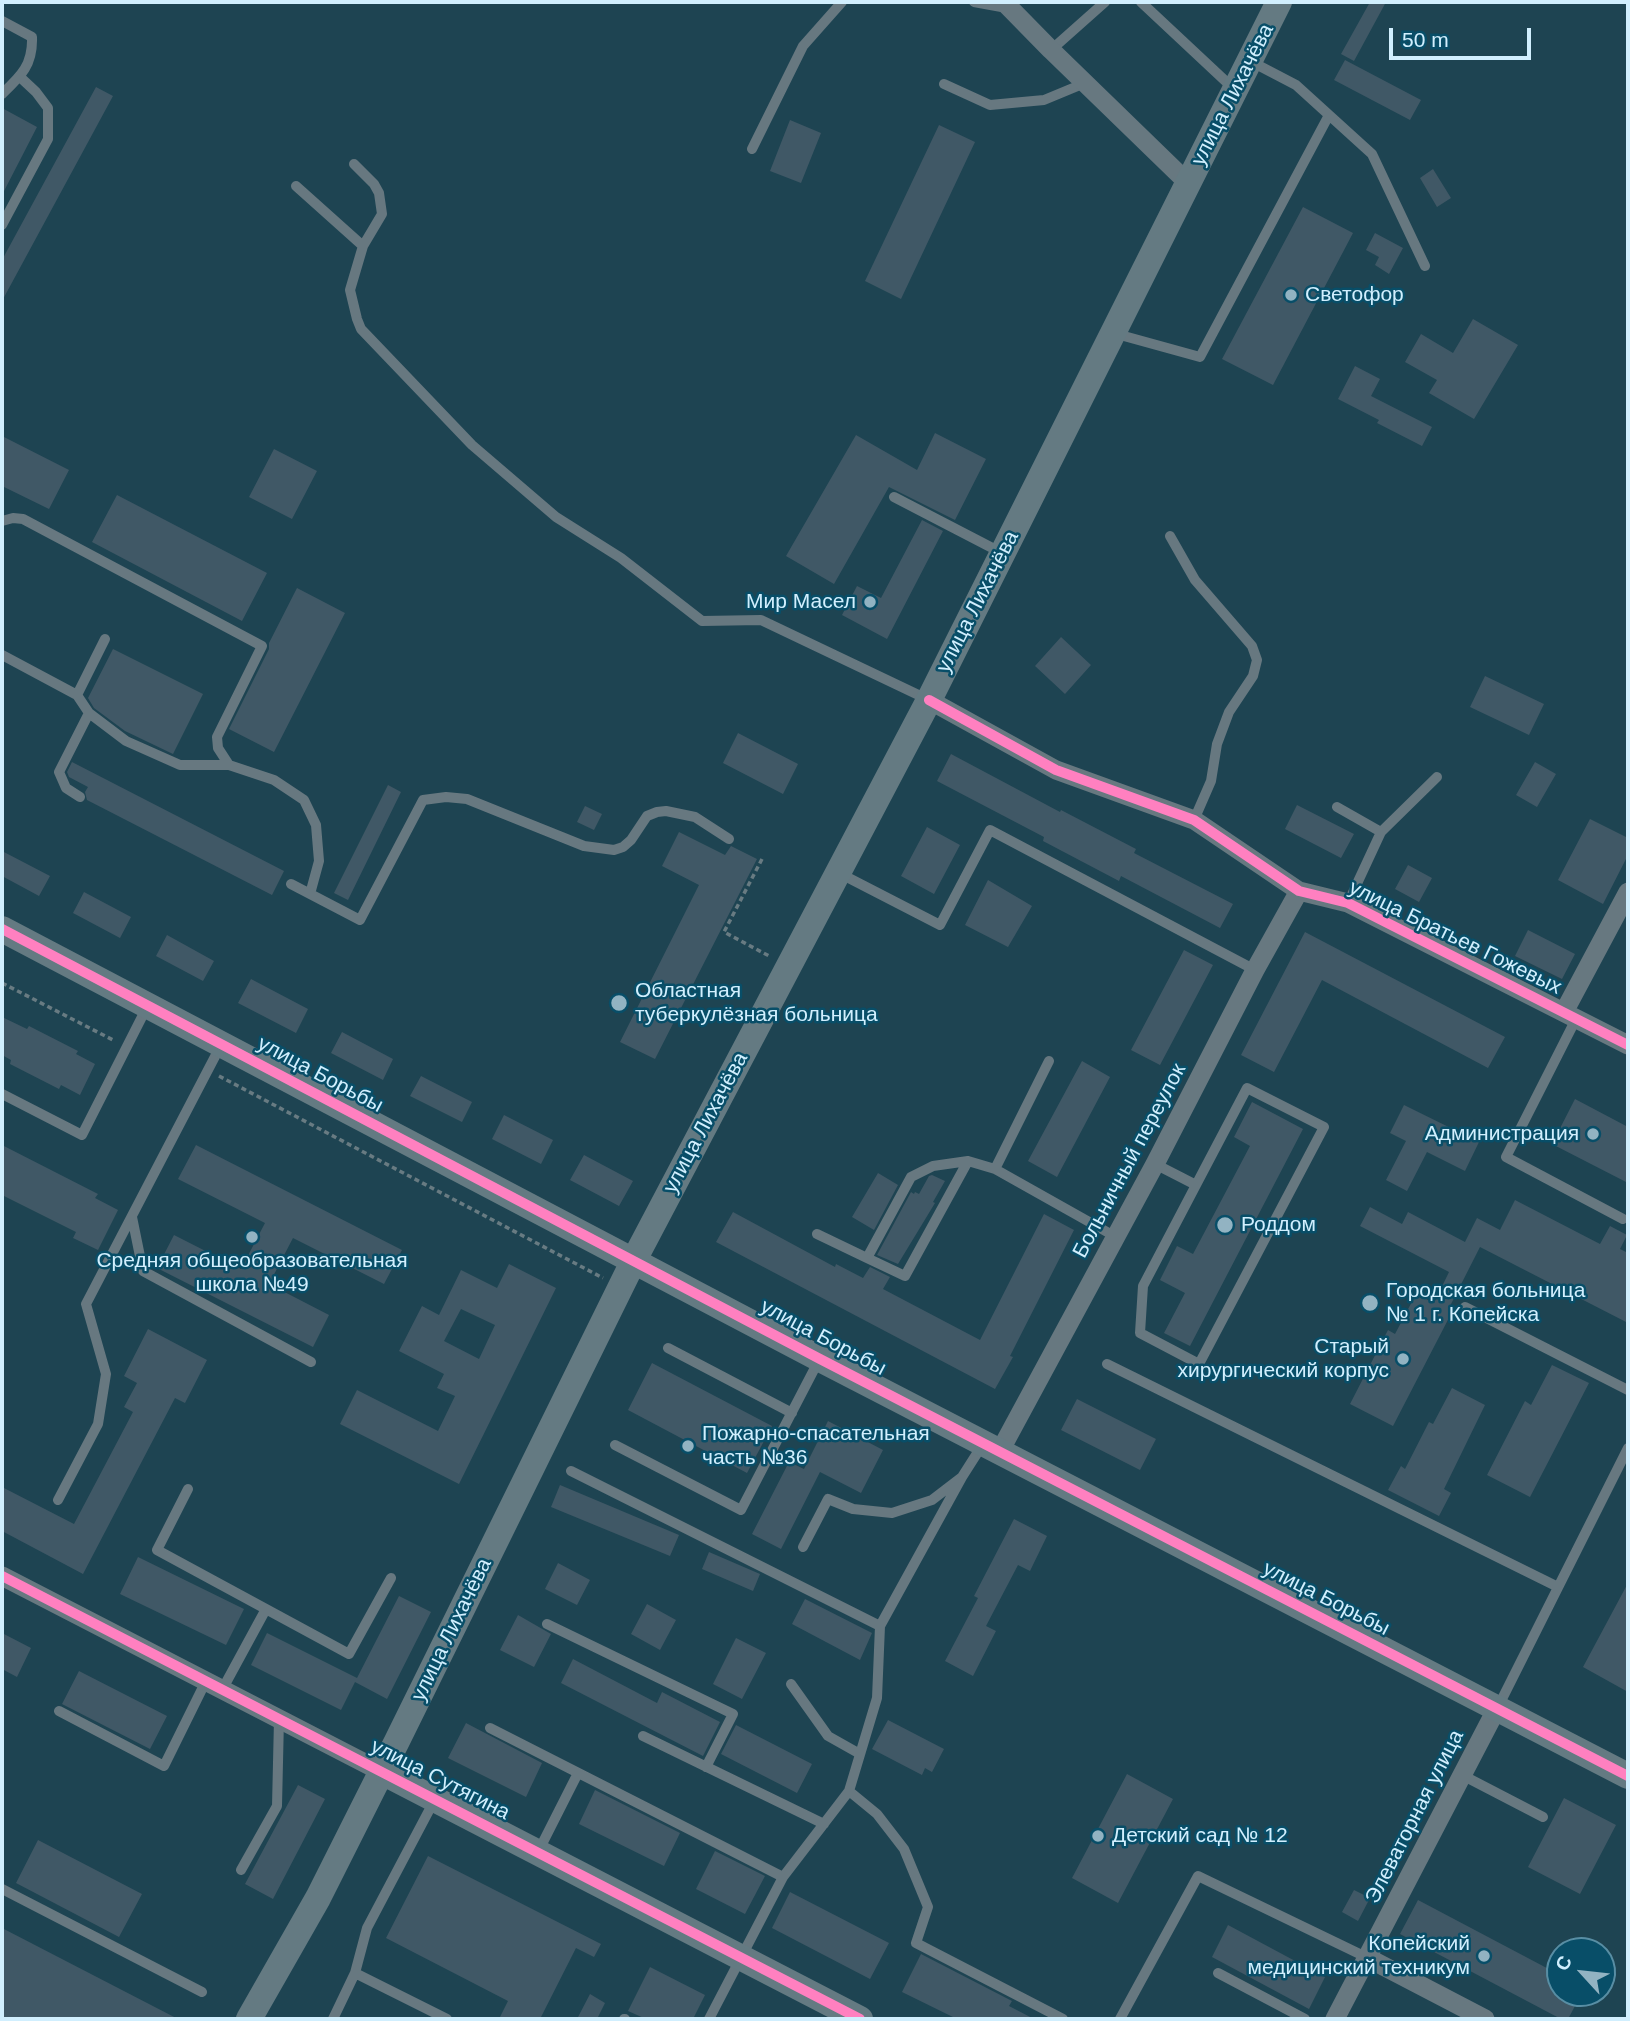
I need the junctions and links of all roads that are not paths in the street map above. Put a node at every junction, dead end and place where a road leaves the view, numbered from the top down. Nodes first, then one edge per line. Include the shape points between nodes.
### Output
1 (842, 2) edge
2 (974, 2) edge
3 (1105, 2) edge
4 (1141, 2) edge
5 (1279, 2) edge
6 (1008, 5) edge
7 (2, 21) edge
8 (1051, 50) junction
9 (1250, 61) junction
10 (20, 77) junction
11 (1085, 83) junction
12 (944, 84) dead end
13 (1235, 90) junction
14 (2, 93) edge
15 (1329, 115) junction
16 (752, 149) dead end
17 (354, 164) dead end
18 (1188, 183) junction
19 (296, 186) dead end
20 (2, 225) edge
21 (363, 246) junction
22 (1425, 265) dead end
23 (1113, 333) junction
24 (894, 497) dead end
25 (2, 522) edge
26 (1170, 536) dead end
27 (1003, 553) junction
28 (106, 639) dead end
29 (2, 655) edge
30 (77, 695) junction
31 (929, 700) junction
32 (89, 713) junction
33 (229, 765) junction
34 (1437, 777) dead end
35 (80, 797) dead end
36 (1337, 807) dead end
37 (1194, 820) junction
38 (1381, 832) junction
39 (729, 839) dead end
40 (838, 873) junction
41 (291, 884) dead end
42 (1299, 891) junction
43 (1628, 892) edge
44 (310, 894) junction
45 (1348, 903) junction
46 (2, 929) edge
47 (1255, 970) junction
48 (148, 1006) junction
49 (1570, 1015) junction
50 (221, 1045) junction
51 (1628, 1045) edge
52 (1049, 1061) dead end
53 (2, 1094) edge
54 (968, 1161) junction
55 (1155, 1164) junction
56 (995, 1169) junction
57 (1196, 1185) junction
58 (132, 1216) junction
59 (1623, 1219) dead end
60 (817, 1234) dead end
61 (1116, 1237) junction
62 (867, 1258) junction
63 (634, 1259) junction
64 (1465, 1307) dead end
65 (668, 1348) dead end
66 (820, 1359) junction
67 (311, 1362) dead end
68 (1107, 1364) dead end
69 (1628, 1390) edge
70 (792, 1413) junction
71 (615, 1445) dead end
72 (992, 1448) junction
73 (1628, 1448) edge
74 (571, 1471) dead end
75 (962, 1477) junction
76 (188, 1489) dead end
77 (58, 1500) dead end
78 (803, 1547) dead end
79 (2, 1576) edge
80 (391, 1577) dead end
81 (1558, 1587) junction
82 (266, 1609) junction
83 (547, 1624) dead end
84 (880, 1626) junction
85 (790, 1684) dead end
86 (214, 1686) junction
87 (1496, 1710) junction
88 (58, 1711) dead end
89 (279, 1719) junction
90 (490, 1728) dead end
91 (643, 1736) dead end
92 (860, 1754) junction
93 (706, 1767) junction
94 (382, 1772) junction
95 (578, 1773) junction
96 (1462, 1775) junction
97 (1628, 1776) edge
98 (849, 1791) junction
99 (435, 1800) junction
100 (1543, 1817) dead end
101 (824, 1824) junction
102 (538, 1853) junction
103 (241, 1870) dead end
104 (783, 1877) junction
105 (2, 1889) edge
106 (741, 1958) junction
107 (1368, 1958) junction
108 (355, 1973) junction
109 (1218, 1973) dead end
110 (202, 1992) dead end
111 (248, 2019) edge
112 (333, 2019) edge
113 (447, 2019) edge
114 (709, 2019) edge
115 (860, 2019) edge
116 (1063, 2019) edge
117 (1120, 2019) edge
118 (1305, 2019) edge
119 (1335, 2019) edge
120 (1485, 2019) edge

1 - 16 lane via 803,46
2 - 6 lane
3 - 8 lane
4 - 13 lane
5 - 9 street, улица Лихачёва
6 - 8 street
7 - 10 lane via 32,37 33,54
8 - 11 street
9 - 13 street, улица Лихачёва
9 - 15 lane via 1296,85
10 - 14 lane
10 - 20 lane via 48,108 48,139
11 - 12 lane via 1044,100 990,105
11 - 18 street
13 - 18 street, улица Лихачёва
15 - 22 lane via 1372,154
15 - 23 lane via 1200,357
17 - 21 lane via 374,184 382,214
18 - 23 street, улица Лихачёва
19 - 21 lane
21 - 31 lane via 350,290 361,328 472,445 556,517 621,558 702,621 761,620
23 - 27 street, улица Лихачёва
24 - 27 lane
25 - 33 lane via 23,519 262,646 217,737
26 - 37 lane via 1195,580 1252,646 1257,660 1253,676 1229,712 1217,744 1211,781
27 - 31 street, улица Лихачёва
28 - 30 lane
29 - 30 lane
30 - 32 lane
31 - 37 street, улица Братьев Гожевых via 1056,770
31 - 40 street, улица Лихачёва
32 - 33 lane via 125,741 180,765
32 - 35 lane via 59,772 65,788
33 - 44 lane via 274,780 304,800 316,825 319,860
34 - 38 lane
36 - 38 lane
37 - 42 street, улица Братьев Гожевых
38 - 45 lane
39 - 44 lane via 695,817 666,811 647,816 631,840 614,850 584,846 467,799 423,800 360,920
40 - 47 lane via 940,925 990,830
40 - 63 street, улица Лихачёва
41 - 44 lane
42 - 45 street, улица Братьев Гожевых
42 - 47 street, Больничный переулок
43 - 49 street
45 - 49 street, улица Братьев Гожевых
46 - 48 street, улица Борьбы
47 - 55 street, Больничный переулок
48 - 50 street, улица Борьбы
48 - 53 lane via 82,1135
49 - 51 street, улица Братьев Гожевых
49 - 59 lane via 1506,1157
50 - 58 lane
50 - 63 street, улица Борьбы
52 - 56 lane
54 - 56 lane
54 - 62 lane via 933,1166 911,1177
54 - 62 lane via 905,1276
55 - 57 lane
55 - 61 street, Больничный переулок
56 - 61 lane
57 - 57 lane via 1143,1286 1140,1333 1199,1364 1324,1127 1247,1088
58 - 67 lane via 143,1271
58 - 77 lane via 86,1304 106,1374 98,1424
60 - 62 lane
61 - 72 street, Больничный переулок
63 - 66 street, улица Борьбы
63 - 94 street, улица Лихачёва
64 - 69 lane
65 - 70 lane
66 - 70 lane
66 - 72 street, улица Борьбы
68 - 81 lane
70 - 71 lane via 741,1510
72 - 75 lane
72 - 87 street, улица Борьбы
73 - 81 lane
74 - 84 lane
75 - 78 lane via 932,1500 892,1513 853,1509 828,1499
75 - 84 lane
76 - 82 lane via 157,1550
79 - 86 street, улица Сутягина
80 - 82 lane via 349,1654
81 - 87 lane
82 - 86 lane
83 - 93 lane via 733,1714
84 - 92 lane via 877,1699
85 - 92 lane via 828,1736
86 - 88 lane via 164,1766
86 - 89 street, улица Сутягина
87 - 96 street, Элеваторная улица
87 - 97 street, улица Борьбы
89 - 94 street, улица Сутягина
89 - 103 lane via 277,1806
90 - 95 lane
91 - 93 lane
92 - 98 lane
93 - 101 lane
94 - 99 street, улица Сутягина
94 - 111 street, улица Лихачёва via 318,1898
95 - 102 lane
95 - 104 lane
96 - 100 lane
96 - 107 street, Элеваторная улица
98 - 101 lane
98 - 116 lane via 877,1814 904,1849 928,1907 916,1943
99 - 102 street, улица Сутягина
99 - 108 lane via 367,1928
101 - 104 lane
102 - 106 street, улица Сутягина
104 - 106 lane
105 - 110 lane
106 - 114 lane
106 - 115 street, улица Сутягина
107 - 117 lane via 1198,1876
107 - 119 street, Элеваторная улица
107 - 120 street
108 - 112 lane
108 - 113 lane
109 - 118 lane

